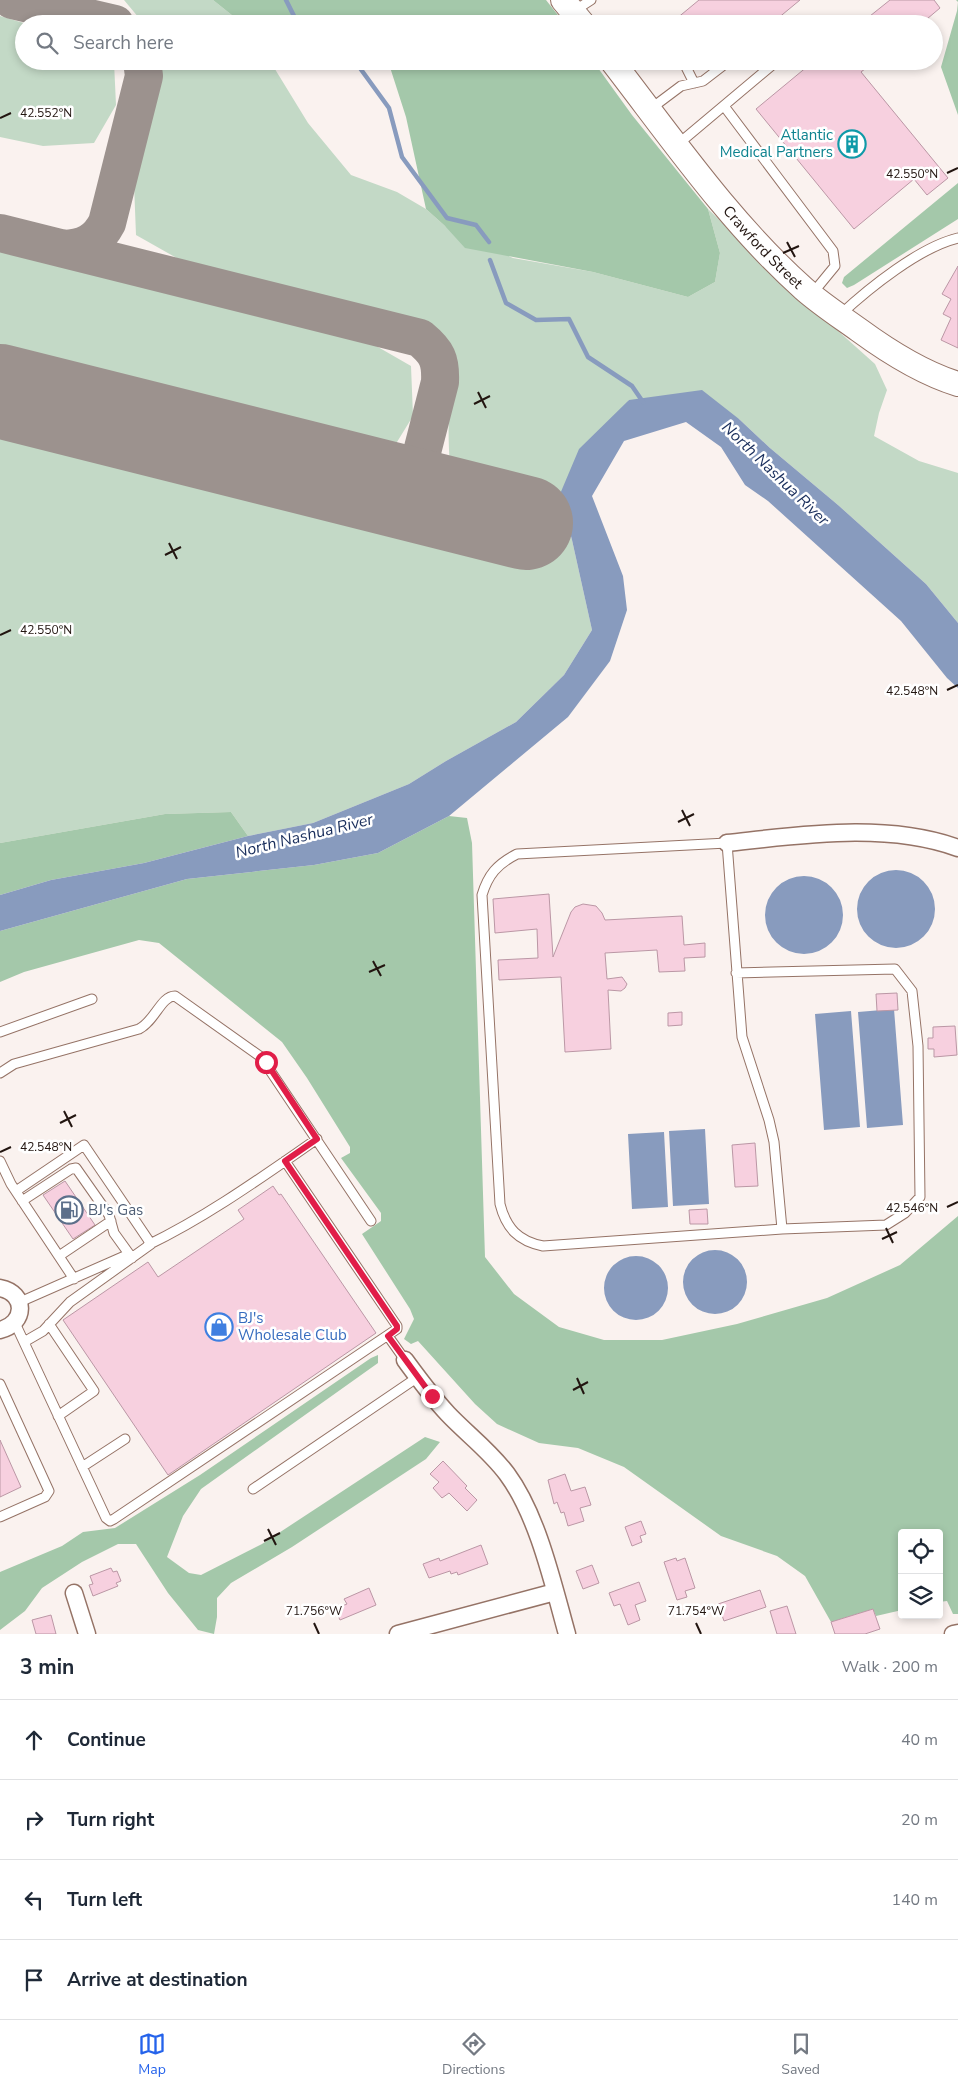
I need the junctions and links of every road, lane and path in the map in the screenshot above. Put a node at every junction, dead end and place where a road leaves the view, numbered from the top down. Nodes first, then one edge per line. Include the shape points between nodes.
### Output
1 (619, 70) edge
2 (688, 70) edge
3 (718, 70) edge
4 (766, 70) edge
5 (694, 83) junction
6 (724, 106) junction
7 (649, 110) junction
8 (677, 145) junction
9 (958, 238) edge
10 (812, 295) junction
11 (840, 316) junction
12 (958, 384) edge
13 (727, 842) junction
14 (958, 848) edge
15 (736, 973) junction
16 (92, 999) dead end
17 (0, 1032) edge
18 (0, 1073) edge
19 (317, 1139) junction
20 (0, 1161) edge
21 (285, 1161) junction
22 (16, 1191) junction
23 (22, 1201) junction
24 (111, 1221) junction
25 (372, 1221) dead end
26 (782, 1229) junction
27 (151, 1244) junction
28 (59, 1256) junction
29 (131, 1256) junction
30 (74, 1279) junction
31 (0, 1288) edge
32 (20, 1302) junction
33 (49, 1324) junction
34 (5, 1329) edge
35 (388, 1336) junction
36 (24, 1342) junction
37 (405, 1360) joint
38 (418, 1378) junction
39 (0, 1384) edge
40 (58, 1416) junction
41 (125, 1439) dead end
42 (82, 1467) junction
43 (253, 1489) dead end
44 (0, 1517) edge
45 (555, 1592) junction
46 (74, 1594) dead end
47 (958, 1632) edge
48 (87, 1634) edge
49 (398, 1634) edge
50 (567, 1634) edge
51 (953, 1634) edge

1 - 7 main road, Crawford Street
2 - 5 lane
3 - 5 lane via 704,81
4 - 6 lane
5 - 7 lane via 681,86
6 - 8 lane
6 - 10 lane via 833,251 834,266
7 - 8 main road, Crawford Street
8 - 10 main road, Crawford Street via 728,210 764,250
9 - 11 lane via 946,240 924,252 868,290
10 - 11 main road, Crawford Street
11 - 12 main road, Crawford Street via 884,348
13 - 14 street via 882,833 913,836
13 - 15 lane
13 - 26 lane via 516,854 505,860 486,881 482,895 500,1204 516,1234 523,1240 543,1246
15 - 26 lane via 742,1037 774,1142
15 - 26 lane via 895,969 912,991 918,1046 920,1197 905,1213 886,1225
16 - 17 lane
18 - 19 lane via 14,1064 139,1029 149,1023 164,1001 176,996 258,1052
19 - 21 lane
19 - 25 lane
20 - 22 lane
21 - 27 lane via 204,1215
21 - 35 lane via 397,1326
22 - 23 lane
22 - 27 lane via 84,1145
23 - 24 lane via 76,1168
23 - 28 lane
24 - 28 lane
24 - 29 lane via 114,1233
27 - 29 lane
28 - 30 lane
29 - 30 lane
29 - 33 lane via 70,1302
30 - 32 lane
31 - 32 street via 14,1294
32 - 34 street via 19,1316
33 - 36 lane
33 - 40 lane via 94,1391
34 - 36 lane
35 - 37 lane
35 - 42 lane via 110,1521
36 - 40 lane
37 - 38 street
38 - 43 lane
38 - 45 street via 449,1415 507,1473 525,1505
39 - 44 lane via 49,1491 46,1497
40 - 42 lane
41 - 42 lane
45 - 49 street
45 - 50 street
46 - 48 street
47 - 51 street

